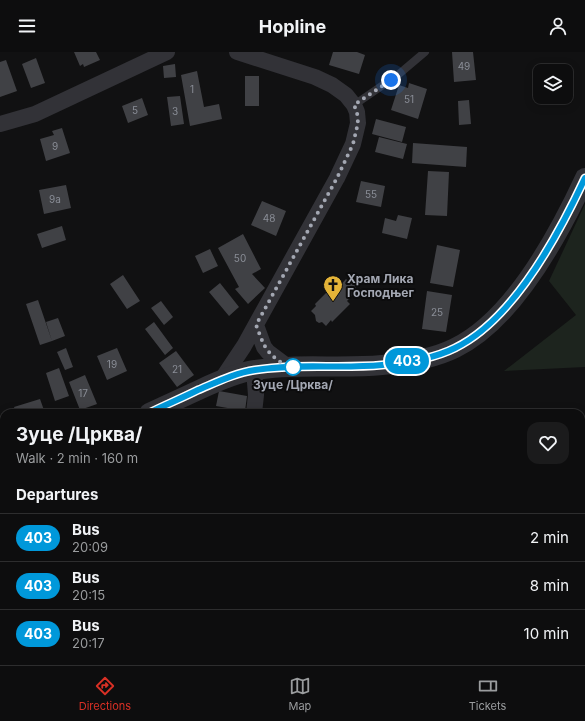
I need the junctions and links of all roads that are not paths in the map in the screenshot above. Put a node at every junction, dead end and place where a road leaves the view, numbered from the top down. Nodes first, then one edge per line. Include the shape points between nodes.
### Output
1 (167, 52) edge
2 (425, 52) edge
3 (243, 53) edge
4 (354, 105) junction
5 (0, 124) edge
6 (585, 178) edge
7 (256, 325) junction
8 (288, 367) junction
9 (254, 370) junction
10 (222, 379) junction
11 (158, 409) edge
12 (254, 409) edge

1 - 5 street via 35,114
2 - 4 lane via 399,74
3 - 4 street via 315,77 346,95
4 - 7 street via 358,123 353,144
6 - 8 street via 559,228 527,280 493,321 472,338 438,355 397,363
7 - 8 street via 264,347
7 - 10 street
8 - 9 street
9 - 10 street
9 - 12 street
10 - 11 street

